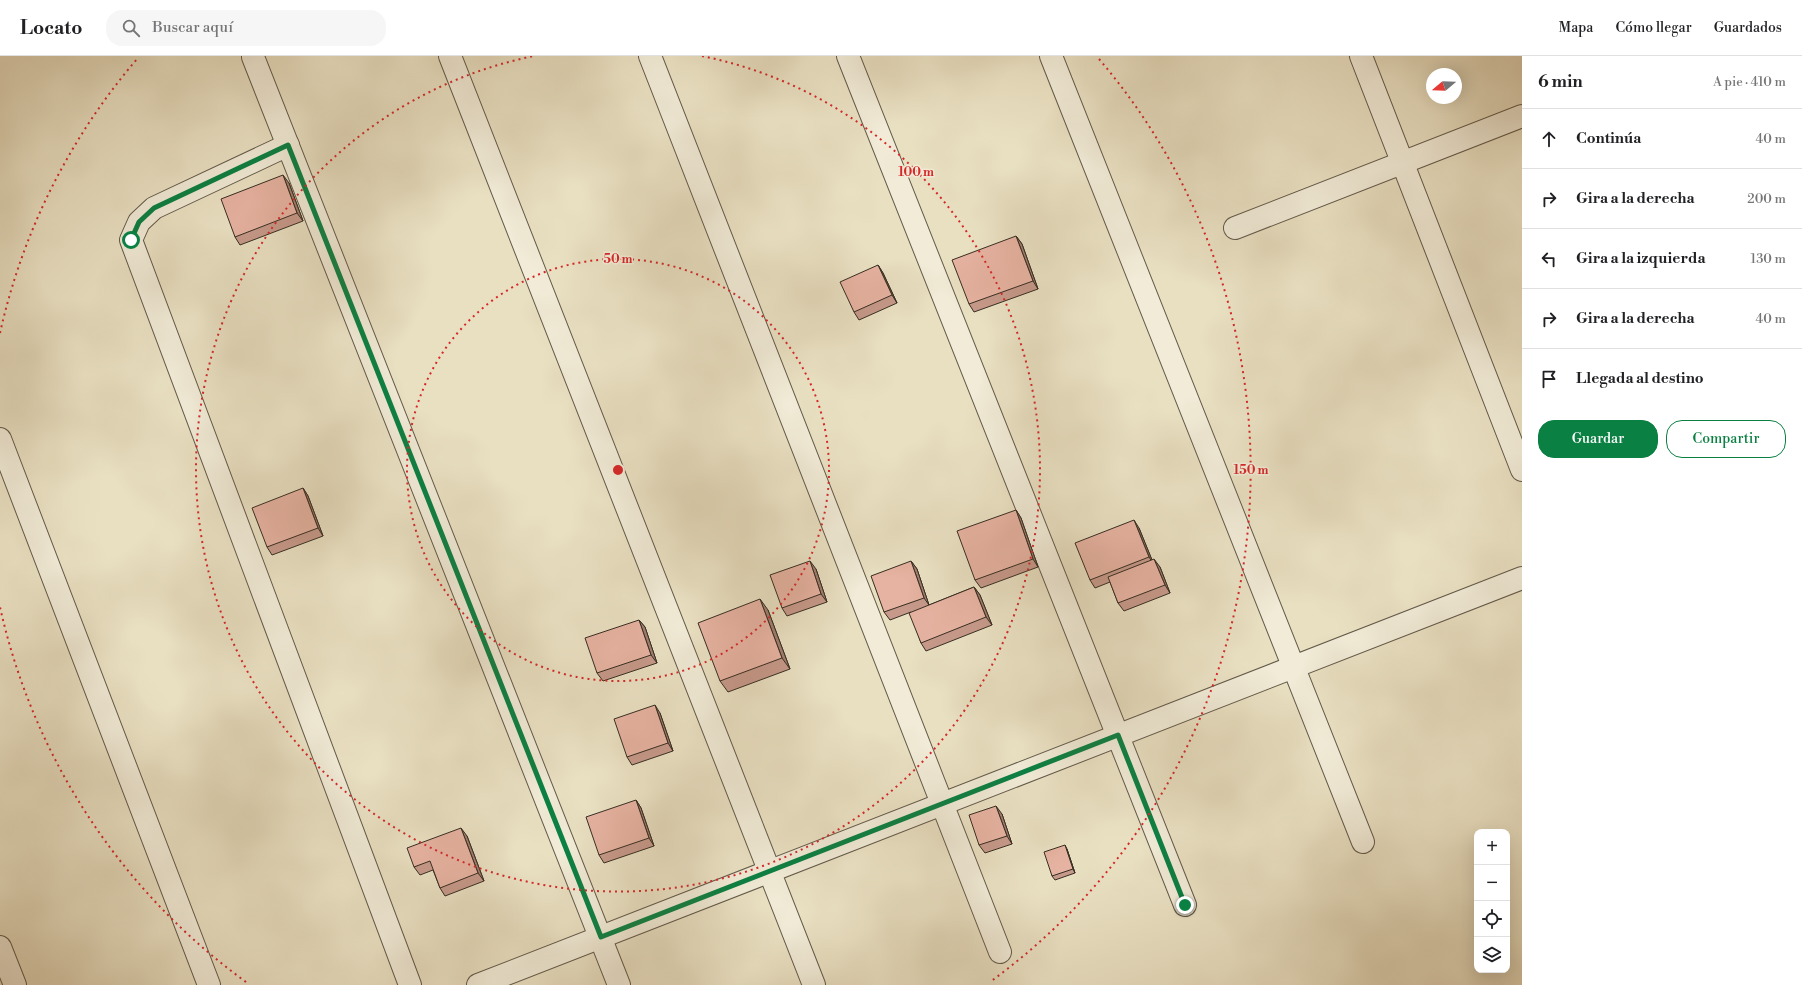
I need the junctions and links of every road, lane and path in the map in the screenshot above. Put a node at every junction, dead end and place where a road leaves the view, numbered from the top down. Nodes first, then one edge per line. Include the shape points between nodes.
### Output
1 (450, 56) edge
2 (650, 56) edge
3 (848, 56) edge
4 (1051, 56) edge
5 (1361, 56) edge
6 (253, 57) edge
7 (1522, 116) edge
8 (288, 145) junction
9 (1403, 163) junction
10 (1235, 228) dead end
11 (0, 438) edge
12 (1522, 470) edge
13 (1522, 578) edge
14 (1293, 667) junction
15 (1118, 735) junction
16 (942, 804) junction
17 (1363, 842) dead end
18 (769, 871) junction
19 (1185, 905) dead end
20 (601, 937) junction
21 (0, 947) edge
22 (1000, 952) dead end
23 (15, 985) edge
24 (209, 985) edge
25 (410, 985) edge
26 (478, 985) edge
27 (620, 985) edge
28 (814, 985) edge

1 - 18 street
2 - 16 street
3 - 15 street
4 - 14 street
5 - 9 street
6 - 8 street
7 - 9 street
8 - 20 street
8 - 25 street via 154,208 139,222 131,240
9 - 10 street
9 - 12 street
11 - 24 street
13 - 14 street
14 - 15 street
14 - 17 street
15 - 16 street
15 - 19 street
16 - 18 street
16 - 22 street
18 - 20 street
18 - 28 street
20 - 26 street
20 - 27 street
21 - 23 street

